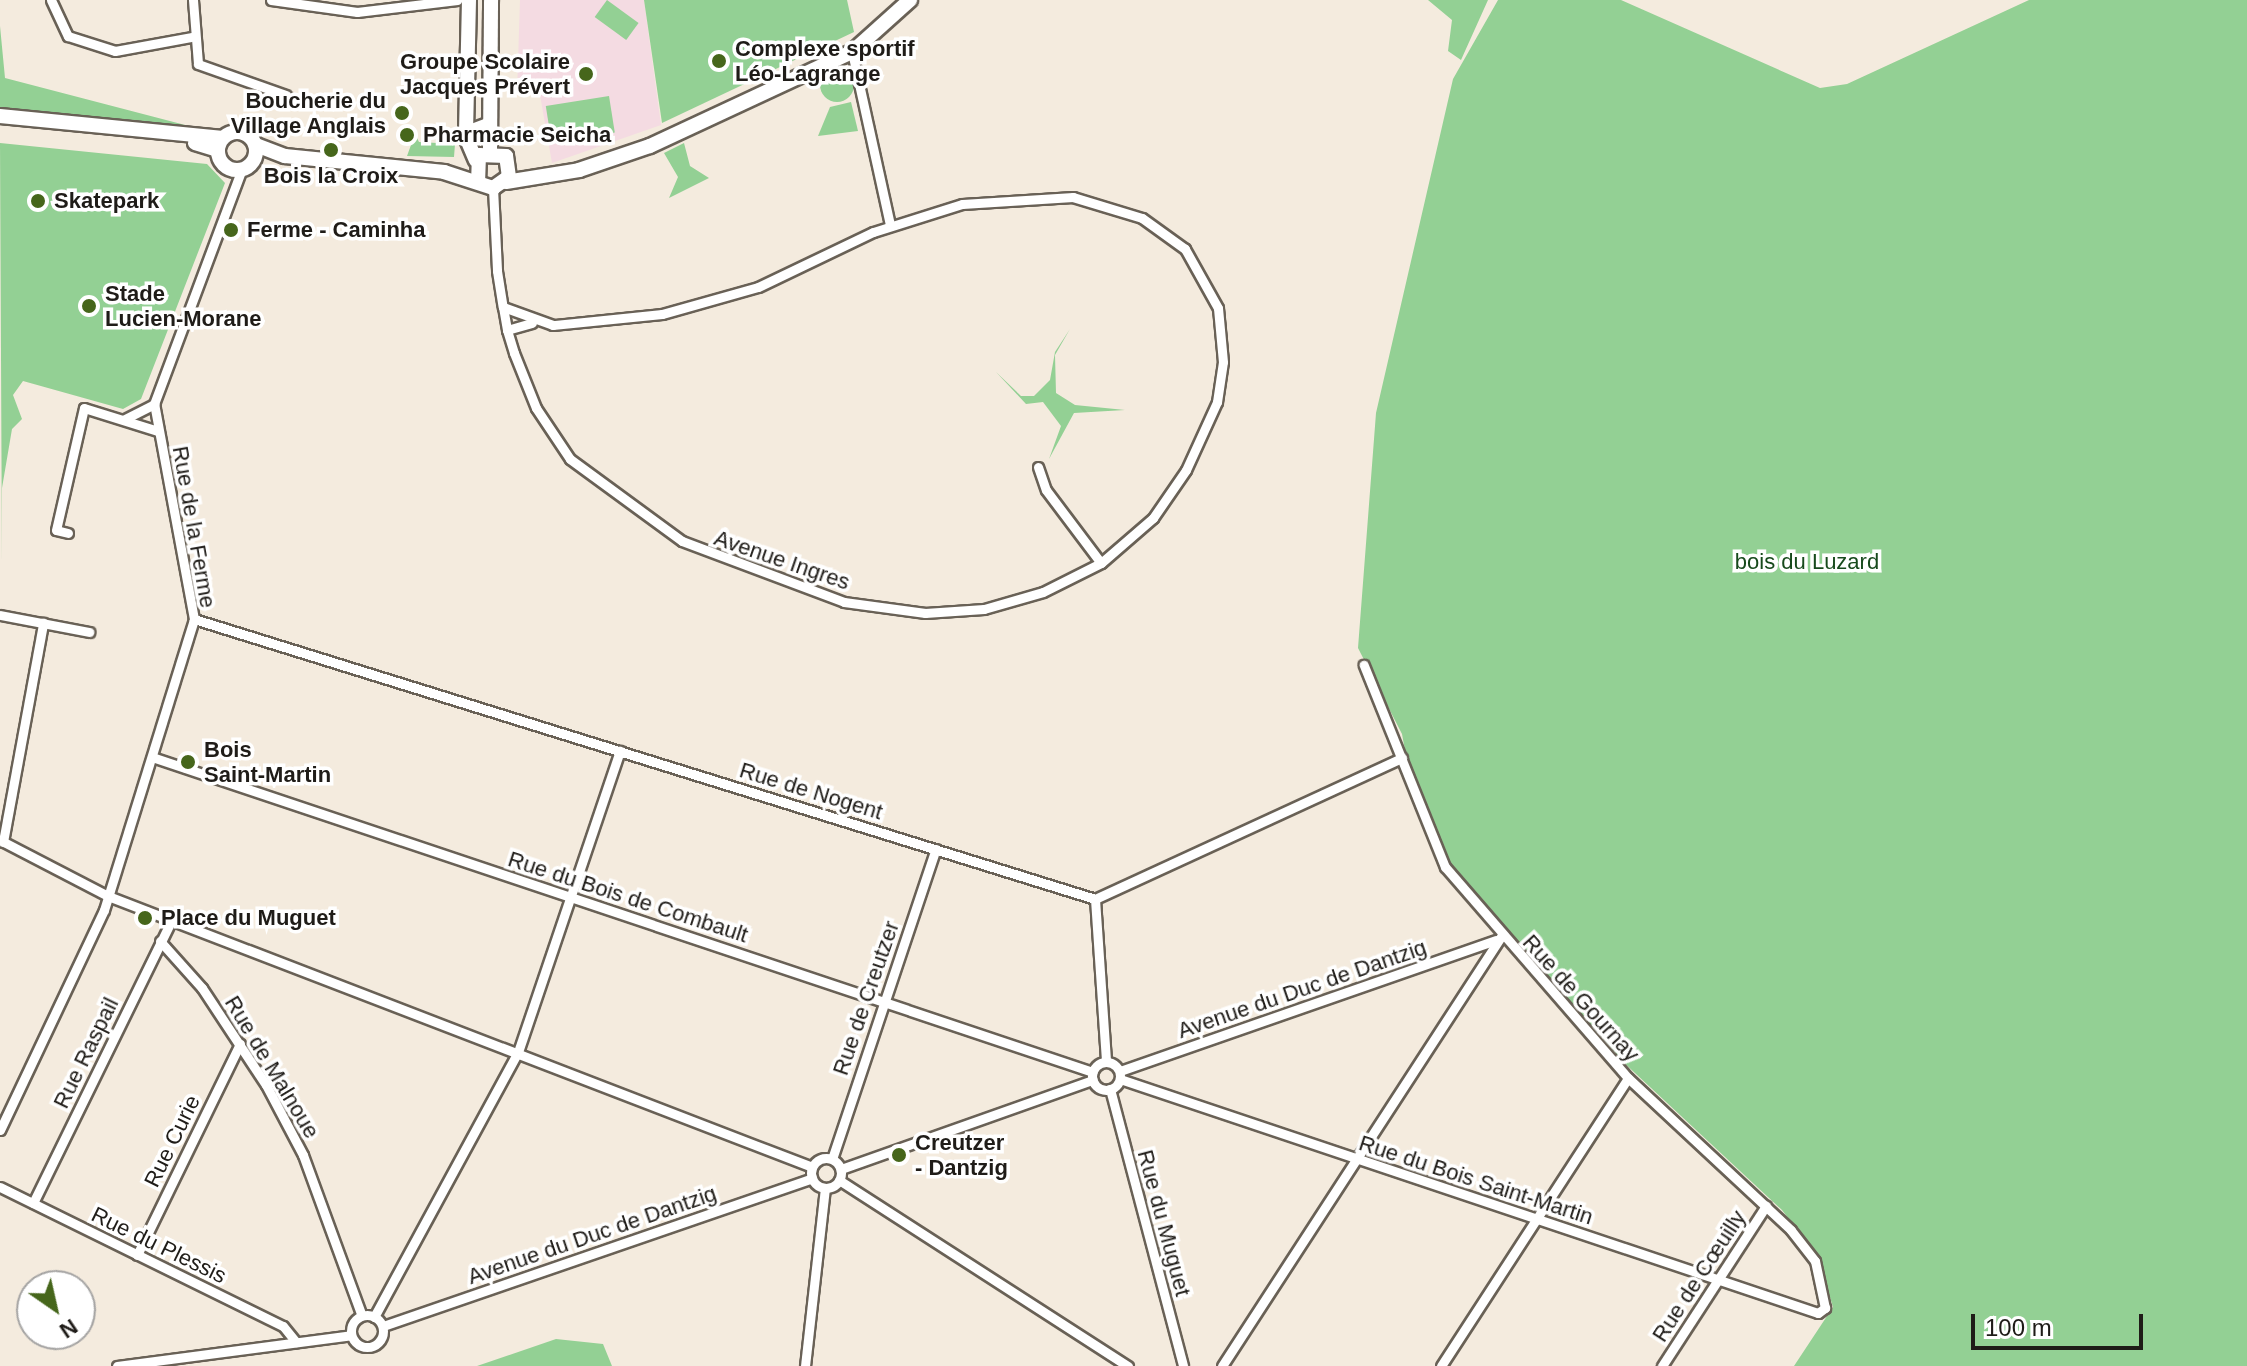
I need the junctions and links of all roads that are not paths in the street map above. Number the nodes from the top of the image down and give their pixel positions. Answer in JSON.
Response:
{"nodes":[{"id":1,"x":51,"y":0,"type":"edge"},
{"id":2,"x":193,"y":0,"type":"edge"},
{"id":3,"x":271,"y":0,"type":"edge"},
{"id":4,"x":457,"y":0,"type":"edge"},
{"id":5,"x":469,"y":0,"type":"edge"},
{"id":6,"x":491,"y":0,"type":"edge"},
{"id":7,"x":910,"y":0,"type":"edge"},
{"id":8,"x":191,"y":37,"type":"junction"},
{"id":9,"x":852,"y":52,"type":"junction"},
{"id":10,"x":468,"y":70,"type":"junction"},
{"id":11,"x":489,"y":71,"type":"junction"},
{"id":12,"x":286,"y":95,"type":"dead end"},
{"id":13,"x":0,"y":116,"type":"edge"},
{"id":14,"x":487,"y":122,"type":"junction"},
{"id":15,"x":0,"y":124,"type":"edge"},
{"id":16,"x":466,"y":130,"type":"junction"},
{"id":17,"x":220,"y":144,"type":"junction"},
{"id":18,"x":256,"y":145,"type":"junction"},
{"id":19,"x":490,"y":150,"type":"junction"},
{"id":20,"x":285,"y":156,"type":"junction"},
{"id":21,"x":247,"y":166,"type":"junction"},
{"id":22,"x":511,"y":166,"type":"junction"},
{"id":23,"x":476,"y":170,"type":"junction"},
{"id":24,"x":529,"y":179,"type":"junction"},
{"id":25,"x":499,"y":185,"type":"junction"},
{"id":26,"x":890,"y":225,"type":"junction"},
{"id":27,"x":503,"y":307,"type":"junction"},
{"id":28,"x":532,"y":323,"type":"junction"},
{"id":29,"x":507,"y":330,"type":"junction"},
{"id":30,"x":154,"y":404,"type":"junction"},
{"id":31,"x":122,"y":419,"type":"junction"},
{"id":32,"x":158,"y":431,"type":"junction"},
{"id":33,"x":1038,"y":467,"type":"dead end"},
{"id":34,"x":68,"y":533,"type":"dead end"},
{"id":35,"x":1101,"y":563,"type":"junction"},
{"id":36,"x":0,"y":615,"type":"edge"},
{"id":37,"x":194,"y":619,"type":"junction"},
{"id":38,"x":43,"y":623,"type":"junction"},
{"id":39,"x":89,"y":632,"type":"dead end"},
{"id":40,"x":1364,"y":665,"type":"dead end"},
{"id":41,"x":620,"y":751,"type":"junction"},
{"id":42,"x":152,"y":757,"type":"junction"},
{"id":43,"x":1402,"y":758,"type":"junction"},
{"id":44,"x":2,"y":841,"type":"edge"},
{"id":45,"x":936,"y":849,"type":"junction"},
{"id":46,"x":108,"y":896,"type":"junction"},
{"id":47,"x":573,"y":897,"type":"junction"},
{"id":48,"x":1095,"y":899,"type":"junction"},
{"id":49,"x":172,"y":919,"type":"junction"},
{"id":50,"x":1499,"y":938,"type":"junction"},
{"id":51,"x":160,"y":941,"type":"junction"},
{"id":52,"x":883,"y":1000,"type":"junction"},
{"id":53,"x":240,"y":1044,"type":"junction"},
{"id":54,"x":518,"y":1052,"type":"junction"},
{"id":55,"x":1106,"y":1062,"type":"junction"},
{"id":56,"x":1120,"y":1075,"type":"junction"},
{"id":57,"x":1093,"y":1076,"type":"junction"},
{"id":58,"x":1628,"y":1078,"type":"junction"},
{"id":59,"x":1110,"y":1089,"type":"junction"},
{"id":60,"x":0,"y":1130,"type":"edge"},
{"id":61,"x":832,"y":1159,"type":"junction"},
{"id":62,"x":1355,"y":1159,"type":"junction"},
{"id":63,"x":841,"y":1169,"type":"junction"},
{"id":64,"x":812,"y":1173,"type":"junction"},
{"id":65,"x":839,"y":1180,"type":"junction"},
{"id":66,"x":0,"y":1187,"type":"edge"},
{"id":67,"x":825,"y":1188,"type":"junction"},
{"id":68,"x":33,"y":1203,"type":"junction"},
{"id":69,"x":1766,"y":1206,"type":"junction"},
{"id":70,"x":1536,"y":1219,"type":"junction"},
{"id":71,"x":137,"y":1255,"type":"junction"},
{"id":72,"x":1717,"y":1279,"type":"junction"},
{"id":73,"x":1821,"y":1313,"type":"joint"},
{"id":74,"x":362,"y":1316,"type":"junction"},
{"id":75,"x":374,"y":1317,"type":"junction"},
{"id":76,"x":383,"y":1326,"type":"junction"},
{"id":77,"x":351,"y":1335,"type":"junction"},
{"id":78,"x":296,"y":1342,"type":"junction"},
{"id":79,"x":117,"y":1366,"type":"edge"},
{"id":80,"x":805,"y":1366,"type":"edge"},
{"id":81,"x":1128,"y":1366,"type":"edge"},
{"id":82,"x":1183,"y":1366,"type":"edge"},
{"id":83,"x":1222,"y":1366,"type":"edge"},
{"id":84,"x":1441,"y":1366,"type":"edge"},
{"id":85,"x":1662,"y":1366,"type":"edge"}],
"edges":[{"from":1,"to":8,"type":"street"},
{"from":2,"to":8,"type":"street"},
{"from":3,"to":4,"type":"street"},
{"from":5,"to":10,"type":"street"},
{"from":6,"to":11,"type":"street"},
{"from":7,"to":9,"type":"street"},
{"from":8,"to":12,"type":"street"},
{"from":9,"to":24,"type":"street"},
{"from":9,"to":26,"type":"street"},
{"from":10,"to":11,"type":"street"},
{"from":10,"to":16,"type":"street"},
{"from":11,"to":14,"type":"street"},
{"from":13,"to":17,"type":"street"},
{"from":14,"to":16,"type":"street"},
{"from":14,"to":19,"type":"street"},
{"from":15,"to":17,"type":"street"},
{"from":16,"to":23,"type":"street"},
{"from":17,"to":18,"type":"street"},
{"from":17,"to":21,"type":"street"},
{"from":18,"to":20,"type":"street"},
{"from":18,"to":21,"type":"street"},
{"from":19,"to":22,"type":"street"},
{"from":19,"to":23,"type":"street"},
{"from":20,"to":21,"type":"street"},
{"from":20,"to":23,"type":"street"},
{"from":21,"to":30,"type":"street","name":"Rue de la Ferme"},
{"from":22,"to":24,"type":"street"},
{"from":22,"to":25,"type":"street"},
{"from":23,"to":25,"type":"street"},
{"from":24,"to":25,"type":"street"},
{"from":25,"to":27,"type":"street","name":"Avenue Ingres"},
{"from":26,"to":28,"type":"street","name":"Avenue Ingres"},
{"from":26,"to":35,"type":"street","name":"Avenue Ingres"},
{"from":27,"to":28,"type":"street","name":"Avenue Ingres"},
{"from":27,"to":29,"type":"street","name":"Avenue Ingres"},
{"from":28,"to":29,"type":"street","name":"Avenue Ingres"},
{"from":29,"to":35,"type":"street","name":"Avenue Ingres"},
{"from":30,"to":31,"type":"street"},
{"from":30,"to":32,"type":"street","name":"Rue de la Ferme"},
{"from":31,"to":32,"type":"street"},
{"from":31,"to":34,"type":"street"},
{"from":32,"to":37,"type":"street","name":"Rue de la Ferme"},
{"from":33,"to":35,"type":"street"},
{"from":36,"to":38,"type":"street"},
{"from":37,"to":41,"type":"street","name":"Rue de Nogent"},
{"from":37,"to":42,"type":"street","name":"Rue de la Ferme"},
{"from":38,"to":39,"type":"street"},
{"from":38,"to":44,"type":"street"},
{"from":40,"to":43,"type":"street","name":"Rue de Gournay"},
{"from":41,"to":45,"type":"street","name":"Rue de Nogent"},
{"from":41,"to":47,"type":"street"},
{"from":42,"to":46,"type":"street","name":"Rue de la Ferme"},
{"from":42,"to":47,"type":"street","name":"Rue du Bois de Combault"},
{"from":43,"to":48,"type":"street"},
{"from":43,"to":50,"type":"street","name":"Rue de Gournay"},
{"from":44,"to":46,"type":"street"},
{"from":45,"to":48,"type":"street","name":"Rue de Nogent"},
{"from":45,"to":52,"type":"street","name":"Rue de Creutzer"},
{"from":46,"to":49,"type":"street"},
{"from":46,"to":60,"type":"street","name":"Rue de la Ferme"},
{"from":47,"to":52,"type":"street","name":"Rue du Bois de Combault"},
{"from":47,"to":54,"type":"street"},
{"from":48,"to":55,"type":"street"},
{"from":49,"to":51,"type":"street","name":"Rue Raspail"},
{"from":49,"to":54,"type":"street"},
{"from":50,"to":56,"type":"street","name":"Avenue du Duc de Dantzig"},
{"from":50,"to":58,"type":"street","name":"Rue de Gournay"},
{"from":50,"to":62,"type":"street"},
{"from":51,"to":53,"type":"street","name":"Rue de Malnoue"},
{"from":51,"to":68,"type":"street","name":"Rue Raspail"},
{"from":52,"to":57,"type":"street","name":"Rue du Bois de Combault"},
{"from":52,"to":61,"type":"street","name":"Rue de Creutzer"},
{"from":53,"to":71,"type":"street","name":"Rue Curie"},
{"from":53,"to":74,"type":"street","name":"Rue de Malnoue"},
{"from":54,"to":64,"type":"street"},
{"from":54,"to":75,"type":"street"},
{"from":55,"to":56,"type":"street","name":"Rue du Bois Saint-Martin"},
{"from":55,"to":57,"type":"street"},
{"from":56,"to":59,"type":"street"},
{"from":56,"to":62,"type":"street","name":"Rue du Bois Saint-Martin"},
{"from":57,"to":59,"type":"street","name":"Rue du Bois de Combault"},
{"from":57,"to":63,"type":"street"},
{"from":58,"to":69,"type":"street","name":"Rue de Gournay"},
{"from":58,"to":70,"type":"street"},
{"from":59,"to":82,"type":"street","name":"Rue du Muguet"},
{"from":61,"to":63,"type":"street"},
{"from":61,"to":64,"type":"street","name":"Avenue du Duc de Dantzig"},
{"from":62,"to":70,"type":"street","name":"Rue du Bois Saint-Martin"},
{"from":62,"to":83,"type":"street"},
{"from":63,"to":65,"type":"street"},
{"from":64,"to":67,"type":"street"},
{"from":64,"to":76,"type":"street","name":"Avenue du Duc de Dantzig"},
{"from":65,"to":67,"type":"street"},
{"from":65,"to":81,"type":"street"},
{"from":66,"to":68,"type":"street","name":"Rue du Plessis"},
{"from":67,"to":80,"type":"street"},
{"from":68,"to":71,"type":"street","name":"Rue du Plessis"},
{"from":69,"to":72,"type":"street","name":"Rue de Cœuilly"},
{"from":69,"to":73,"type":"street","name":"Rue de Gournay"},
{"from":70,"to":72,"type":"street","name":"Rue du Bois Saint-Martin"},
{"from":70,"to":84,"type":"street"},
{"from":71,"to":78,"type":"street","name":"Rue du Plessis"},
{"from":72,"to":73,"type":"street","name":"Rue du Bois Saint-Martin"},
{"from":72,"to":85,"type":"street","name":"Rue de Cœuilly"},
{"from":74,"to":75,"type":"street"},
{"from":74,"to":77,"type":"street"},
{"from":75,"to":76,"type":"street"},
{"from":76,"to":77,"type":"street","name":"Avenue du Duc de Dantzig"},
{"from":77,"to":78,"type":"street"},
{"from":78,"to":79,"type":"street"}]}
